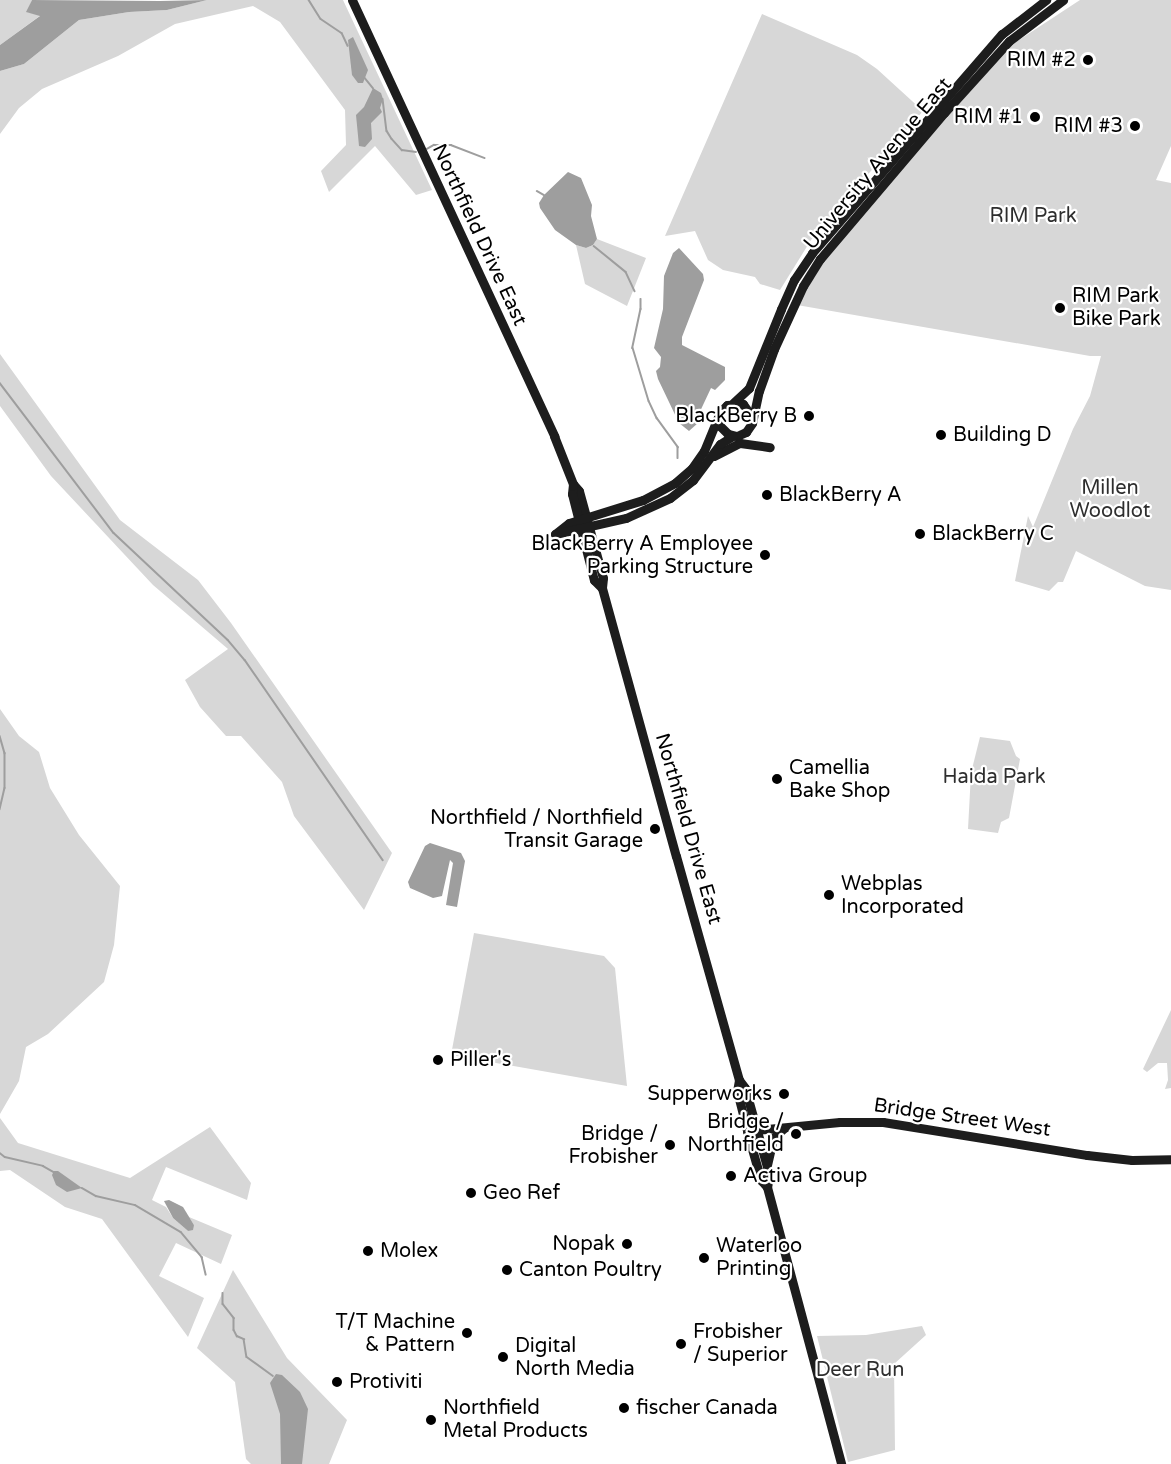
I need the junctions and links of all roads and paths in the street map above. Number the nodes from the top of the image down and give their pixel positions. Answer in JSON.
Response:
{"nodes":[{"id":1,"x":351,"y":0,"type":"edge"},
{"id":2,"x":1046,"y":0,"type":"edge"},
{"id":3,"x":1063,"y":0,"type":"edge"},
{"id":4,"x":733,"y":403,"type":"junction"},
{"id":5,"x":719,"y":416,"type":"junction"},
{"id":6,"x":752,"y":417,"type":"junction"},
{"id":7,"x":733,"y":435,"type":"junction"},
{"id":8,"x":771,"y":447,"type":"dead end"},
{"id":9,"x":707,"y":461,"type":"junction"},
{"id":10,"x":584,"y":523,"type":"junction"},
{"id":11,"x":784,"y":1128,"type":"junction"},
{"id":12,"x":752,"y":1130,"type":"junction"},
{"id":13,"x":1171,"y":1159,"type":"edge"},
{"id":14,"x":767,"y":1167,"type":"junction"},
{"id":15,"x":767,"y":1187,"type":"junction"},
{"id":16,"x":841,"y":1464,"type":"edge"}],
"edges":[{"from":1,"to":10,"type":"main road","name":"Northfield Drive East"},
{"from":2,"to":4,"type":"main road","name":"University Avenue East"},
{"from":3,"to":6,"type":"main road","name":"University Avenue East"},
{"from":4,"to":5,"type":"main road"},
{"from":4,"to":6,"type":"main road"},
{"from":5,"to":7,"type":"main road"},
{"from":5,"to":10,"type":"main road"},
{"from":6,"to":7,"type":"main road"},
{"from":7,"to":9,"type":"main road"},
{"from":8,"to":9,"type":"main road"},
{"from":9,"to":10,"type":"main road"},
{"from":10,"to":12,"type":"main road","name":"Northfield Drive East"},
{"from":11,"to":12,"type":"main road","name":"Bridge Street West"},
{"from":11,"to":13,"type":"main road","name":"Bridge Street West"},
{"from":11,"to":14,"type":"main road"},
{"from":12,"to":14,"type":"main road","name":"Northfield Drive East"},
{"from":12,"to":15,"type":"main road","name":"Northfield Drive East"},
{"from":14,"to":15,"type":"main road","name":"Northfield Drive East"},
{"from":15,"to":16,"type":"main road","name":"Northfield Drive East"}]}
